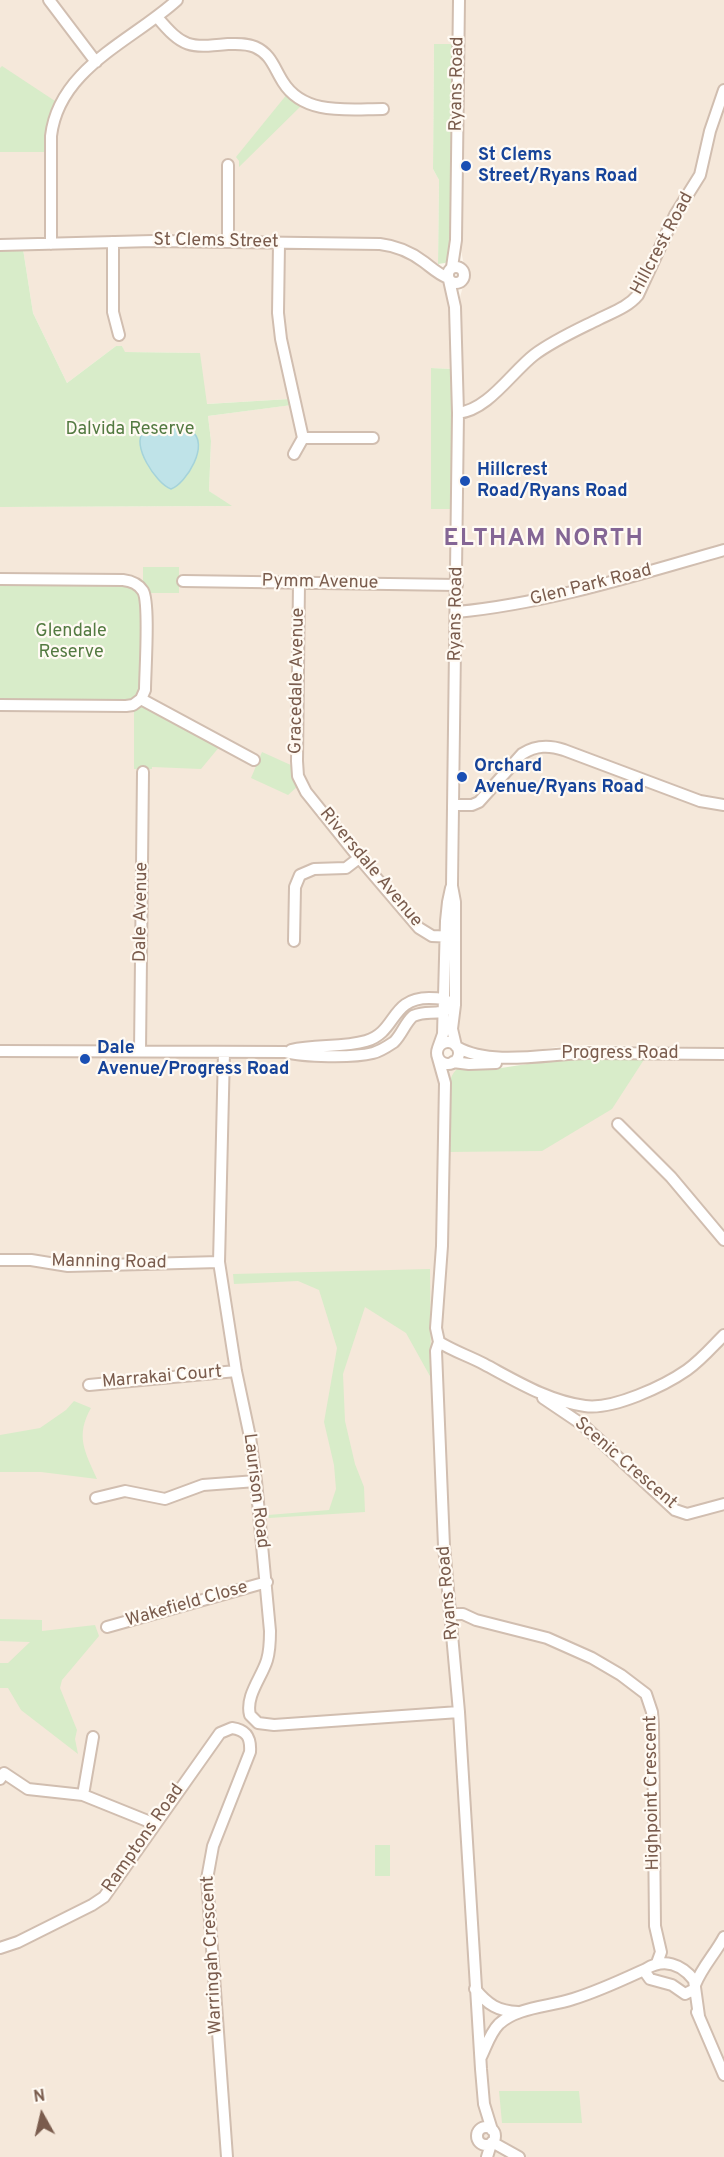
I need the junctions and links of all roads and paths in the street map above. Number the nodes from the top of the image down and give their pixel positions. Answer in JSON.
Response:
{"nodes":[{"id":1,"x":49,"y":0,"type":"edge"},
{"id":2,"x":177,"y":0,"type":"edge"},
{"id":3,"x":459,"y":0,"type":"edge"},
{"id":4,"x":157,"y":17,"type":"junction"},
{"id":5,"x":96,"y":62,"type":"junction"},
{"id":6,"x":724,"y":90,"type":"edge"},
{"id":7,"x":383,"y":109,"type":"dead end"},
{"id":8,"x":228,"y":165,"type":"dead end"},
{"id":9,"x":456,"y":240,"type":"junction"},
{"id":10,"x":112,"y":242,"type":"junction"},
{"id":11,"x":228,"y":242,"type":"junction"},
{"id":12,"x":51,"y":244,"type":"junction"},
{"id":13,"x":279,"y":244,"type":"junction"},
{"id":14,"x":0,"y":245,"type":"edge"},
{"id":15,"x":450,"y":274,"type":"junction"},
{"id":16,"x":463,"y":275,"type":"junction"},
{"id":17,"x":455,"y":307,"type":"junction"},
{"id":18,"x":119,"y":336,"type":"dead end"},
{"id":19,"x":459,"y":413,"type":"junction"},
{"id":20,"x":303,"y":438,"type":"junction"},
{"id":21,"x":373,"y":438,"type":"dead end"},
{"id":22,"x":294,"y":454,"type":"dead end"},
{"id":23,"x":724,"y":550,"type":"edge"},
{"id":24,"x":0,"y":579,"type":"edge"},
{"id":25,"x":183,"y":582,"type":"dead end"},
{"id":26,"x":298,"y":583,"type":"junction"},
{"id":27,"x":457,"y":585,"type":"junction"},
{"id":28,"x":457,"y":612,"type":"junction"},
{"id":29,"x":141,"y":699,"type":"junction"},
{"id":30,"x":0,"y":705,"type":"edge"},
{"id":31,"x":254,"y":761,"type":"dead end"},
{"id":32,"x":143,"y":772,"type":"dead end"},
{"id":33,"x":298,"y":778,"type":"joint"},
{"id":34,"x":455,"y":805,"type":"junction"},
{"id":35,"x":724,"y":805,"type":"edge"},
{"id":36,"x":358,"y":858,"type":"junction"},
{"id":37,"x":450,"y":937,"type":"junction"},
{"id":38,"x":294,"y":940,"type":"dead end"},
{"id":39,"x":444,"y":998,"type":"junction"},
{"id":40,"x":455,"y":1005,"type":"junction"},
{"id":41,"x":443,"y":1013,"type":"junction"},
{"id":42,"x":457,"y":1047,"type":"junction"},
{"id":43,"x":0,"y":1051,"type":"edge"},
{"id":44,"x":140,"y":1051,"type":"junction"},
{"id":45,"x":224,"y":1052,"type":"junction"},
{"id":46,"x":285,"y":1052,"type":"junction"},
{"id":47,"x":438,"y":1053,"type":"junction"},
{"id":48,"x":724,"y":1054,"type":"edge"},
{"id":49,"x":517,"y":1058,"type":"junction"},
{"id":50,"x":453,"y":1062,"type":"junction"},
{"id":51,"x":445,"y":1083,"type":"junction"},
{"id":52,"x":618,"y":1124,"type":"dead end"},
{"id":53,"x":724,"y":1240,"type":"edge"},
{"id":54,"x":0,"y":1260,"type":"edge"},
{"id":55,"x":219,"y":1262,"type":"junction"},
{"id":56,"x":724,"y":1335,"type":"edge"},
{"id":57,"x":439,"y":1342,"type":"junction"},
{"id":58,"x":236,"y":1371,"type":"junction"},
{"id":59,"x":89,"y":1384,"type":"dead end"},
{"id":60,"x":533,"y":1391,"type":"junction"},
{"id":61,"x":256,"y":1481,"type":"junction"},
{"id":62,"x":96,"y":1498,"type":"dead end"},
{"id":63,"x":724,"y":1504,"type":"edge"},
{"id":64,"x":267,"y":1582,"type":"junction"},
{"id":65,"x":452,"y":1614,"type":"junction"},
{"id":66,"x":476,"y":1620,"type":"junction"},
{"id":67,"x":107,"y":1627,"type":"dead end"},
{"id":68,"x":453,"y":1629,"type":"junction"},
{"id":69,"x":459,"y":1712,"type":"junction"},
{"id":70,"x":239,"y":1729,"type":"joint"},
{"id":71,"x":93,"y":1737,"type":"dead end"},
{"id":72,"x":2,"y":1774,"type":"edge"},
{"id":73,"x":83,"y":1795,"type":"junction"},
{"id":74,"x":155,"y":1824,"type":"junction"},
{"id":75,"x":657,"y":1936,"type":"junction"},
{"id":76,"x":724,"y":1937,"type":"edge"},
{"id":77,"x":0,"y":1948,"type":"edge"},
{"id":78,"x":712,"y":1957,"type":"junction"},
{"id":79,"x":675,"y":1966,"type":"junction"},
{"id":80,"x":651,"y":1970,"type":"junction"},
{"id":81,"x":475,"y":1989,"type":"junction"},
{"id":82,"x":692,"y":1989,"type":"junction"},
{"id":83,"x":519,"y":2012,"type":"junction"},
{"id":84,"x":480,"y":2060,"type":"junction"},
{"id":85,"x":724,"y":2074,"type":"edge"},
{"id":86,"x":484,"y":2104,"type":"junction"},
{"id":87,"x":492,"y":2130,"type":"junction"},
{"id":88,"x":479,"y":2136,"type":"junction"},
{"id":89,"x":492,"y":2143,"type":"junction"},
{"id":90,"x":227,"y":2157,"type":"edge"},
{"id":91,"x":485,"y":2157,"type":"edge"},
{"id":92,"x":519,"y":2157,"type":"edge"}],
"edges":[{"from":1,"to":5,"type":"street"},
{"from":2,"to":4,"type":"street"},
{"from":3,"to":9,"type":"street","name":"Ryans Road"},
{"from":4,"to":5,"type":"street"},
{"from":4,"to":7,"type":"street"},
{"from":5,"to":12,"type":"street"},
{"from":6,"to":19,"type":"street","name":"Hillcrest Road"},
{"from":8,"to":11,"type":"street"},
{"from":9,"to":15,"type":"street","name":"Ryans Road"},
{"from":9,"to":16,"type":"street","name":"Ryans Road"},
{"from":10,"to":11,"type":"street","name":"St Clems Street"},
{"from":10,"to":12,"type":"street","name":"St Clems Street"},
{"from":10,"to":18,"type":"street"},
{"from":11,"to":13,"type":"street","name":"St Clems Street"},
{"from":12,"to":14,"type":"street","name":"St Clems Street"},
{"from":13,"to":15,"type":"street","name":"St Clems Street"},
{"from":13,"to":20,"type":"street"},
{"from":15,"to":16,"type":"street","name":"St Clems Street"},
{"from":15,"to":17,"type":"street","name":"Ryans Road"},
{"from":16,"to":17,"type":"street","name":"Ryans Road"},
{"from":17,"to":19,"type":"street","name":"Ryans Road"},
{"from":19,"to":27,"type":"street","name":"Ryans Road"},
{"from":20,"to":21,"type":"street"},
{"from":20,"to":22,"type":"street"},
{"from":23,"to":28,"type":"street","name":"Glen Park Road"},
{"from":24,"to":29,"type":"street"},
{"from":25,"to":26,"type":"street","name":"Pymm Avenue"},
{"from":26,"to":27,"type":"street","name":"Pymm Avenue"},
{"from":26,"to":33,"type":"street","name":"Gracedale Avenue"},
{"from":27,"to":28,"type":"street","name":"Ryans Road"},
{"from":28,"to":34,"type":"street","name":"Ryans Road"},
{"from":29,"to":30,"type":"street"},
{"from":29,"to":31,"type":"street"},
{"from":32,"to":44,"type":"street","name":"Dale Avenue"},
{"from":33,"to":36,"type":"street","name":"Riversdale Avenue"},
{"from":34,"to":35,"type":"street"},
{"from":34,"to":37,"type":"street","name":"Ryans Road"},
{"from":36,"to":37,"type":"street","name":"Riversdale Avenue"},
{"from":36,"to":38,"type":"street"},
{"from":37,"to":39,"type":"street","name":"Ryans Road"},
{"from":37,"to":40,"type":"street","name":"Ryans Road"},
{"from":39,"to":40,"type":"street"},
{"from":39,"to":41,"type":"street","name":"Ryans Road"},
{"from":39,"to":46,"type":"street"},
{"from":40,"to":41,"type":"street"},
{"from":40,"to":42,"type":"street","name":"Ryans Road"},
{"from":41,"to":46,"type":"street"},
{"from":41,"to":47,"type":"street","name":"Ryans Road"},
{"from":42,"to":47,"type":"street"},
{"from":42,"to":49,"type":"street","name":"Progress Road"},
{"from":42,"to":50,"type":"street"},
{"from":43,"to":44,"type":"street"},
{"from":44,"to":45,"type":"street"},
{"from":45,"to":46,"type":"street"},
{"from":45,"to":55,"type":"street","name":"Laurison Road"},
{"from":47,"to":50,"type":"street"},
{"from":47,"to":51,"type":"street","name":"Ryans Road"},
{"from":48,"to":49,"type":"street","name":"Progress Road"},
{"from":49,"to":50,"type":"street","name":"Progress Road"},
{"from":50,"to":51,"type":"street","name":"Ryans Road"},
{"from":51,"to":57,"type":"street","name":"Ryans Road"},
{"from":52,"to":53,"type":"street"},
{"from":54,"to":55,"type":"street","name":"Manning Road"},
{"from":55,"to":58,"type":"street","name":"Laurison Road"},
{"from":56,"to":60,"type":"street"},
{"from":57,"to":60,"type":"street"},
{"from":57,"to":65,"type":"street","name":"Ryans Road"},
{"from":58,"to":59,"type":"street","name":"Marrakai Court"},
{"from":58,"to":61,"type":"street","name":"Laurison Road"},
{"from":60,"to":63,"type":"street","name":"Scenic Crescent"},
{"from":61,"to":62,"type":"street"},
{"from":61,"to":64,"type":"street","name":"Laurison Road"},
{"from":64,"to":67,"type":"street","name":"Wakefield Close"},
{"from":64,"to":69,"type":"street","name":"Laurison Road"},
{"from":65,"to":66,"type":"street","name":"Highpoint Crescent"},
{"from":65,"to":68,"type":"street","name":"Ryans Road"},
{"from":66,"to":68,"type":"street"},
{"from":66,"to":75,"type":"street","name":"Highpoint Crescent"},
{"from":68,"to":69,"type":"street","name":"Ryans Road"},
{"from":69,"to":81,"type":"street","name":"Ryans Road"},
{"from":70,"to":74,"type":"street","name":"Ramptons Road"},
{"from":70,"to":90,"type":"street","name":"Warringah Crescent"},
{"from":71,"to":73,"type":"street"},
{"from":72,"to":73,"type":"street"},
{"from":73,"to":74,"type":"street"},
{"from":74,"to":77,"type":"street","name":"Ramptons Road"},
{"from":75,"to":79,"type":"street","name":"Highpoint Crescent"},
{"from":75,"to":80,"type":"street","name":"Highpoint Crescent"},
{"from":76,"to":78,"type":"street"},
{"from":78,"to":79,"type":"street"},
{"from":78,"to":82,"type":"street"},
{"from":79,"to":80,"type":"street"},
{"from":79,"to":82,"type":"street","name":"Highpoint Crescent"},
{"from":80,"to":82,"type":"street"},
{"from":80,"to":83,"type":"street"},
{"from":81,"to":83,"type":"street"},
{"from":81,"to":84,"type":"street","name":"Ryans Road"},
{"from":82,"to":85,"type":"street","name":"Highpoint Crescent"},
{"from":83,"to":84,"type":"street"},
{"from":84,"to":86,"type":"street","name":"Ryans Road"},
{"from":86,"to":87,"type":"street","name":"Ryans Road"},
{"from":86,"to":88,"type":"street","name":"Ryans Road"},
{"from":87,"to":88,"type":"street"},
{"from":87,"to":89,"type":"street"},
{"from":88,"to":89,"type":"street"},
{"from":88,"to":91,"type":"street","name":"Ryans Road"},
{"from":89,"to":91,"type":"street","name":"Ryans Road"},
{"from":89,"to":92,"type":"street"}]}
